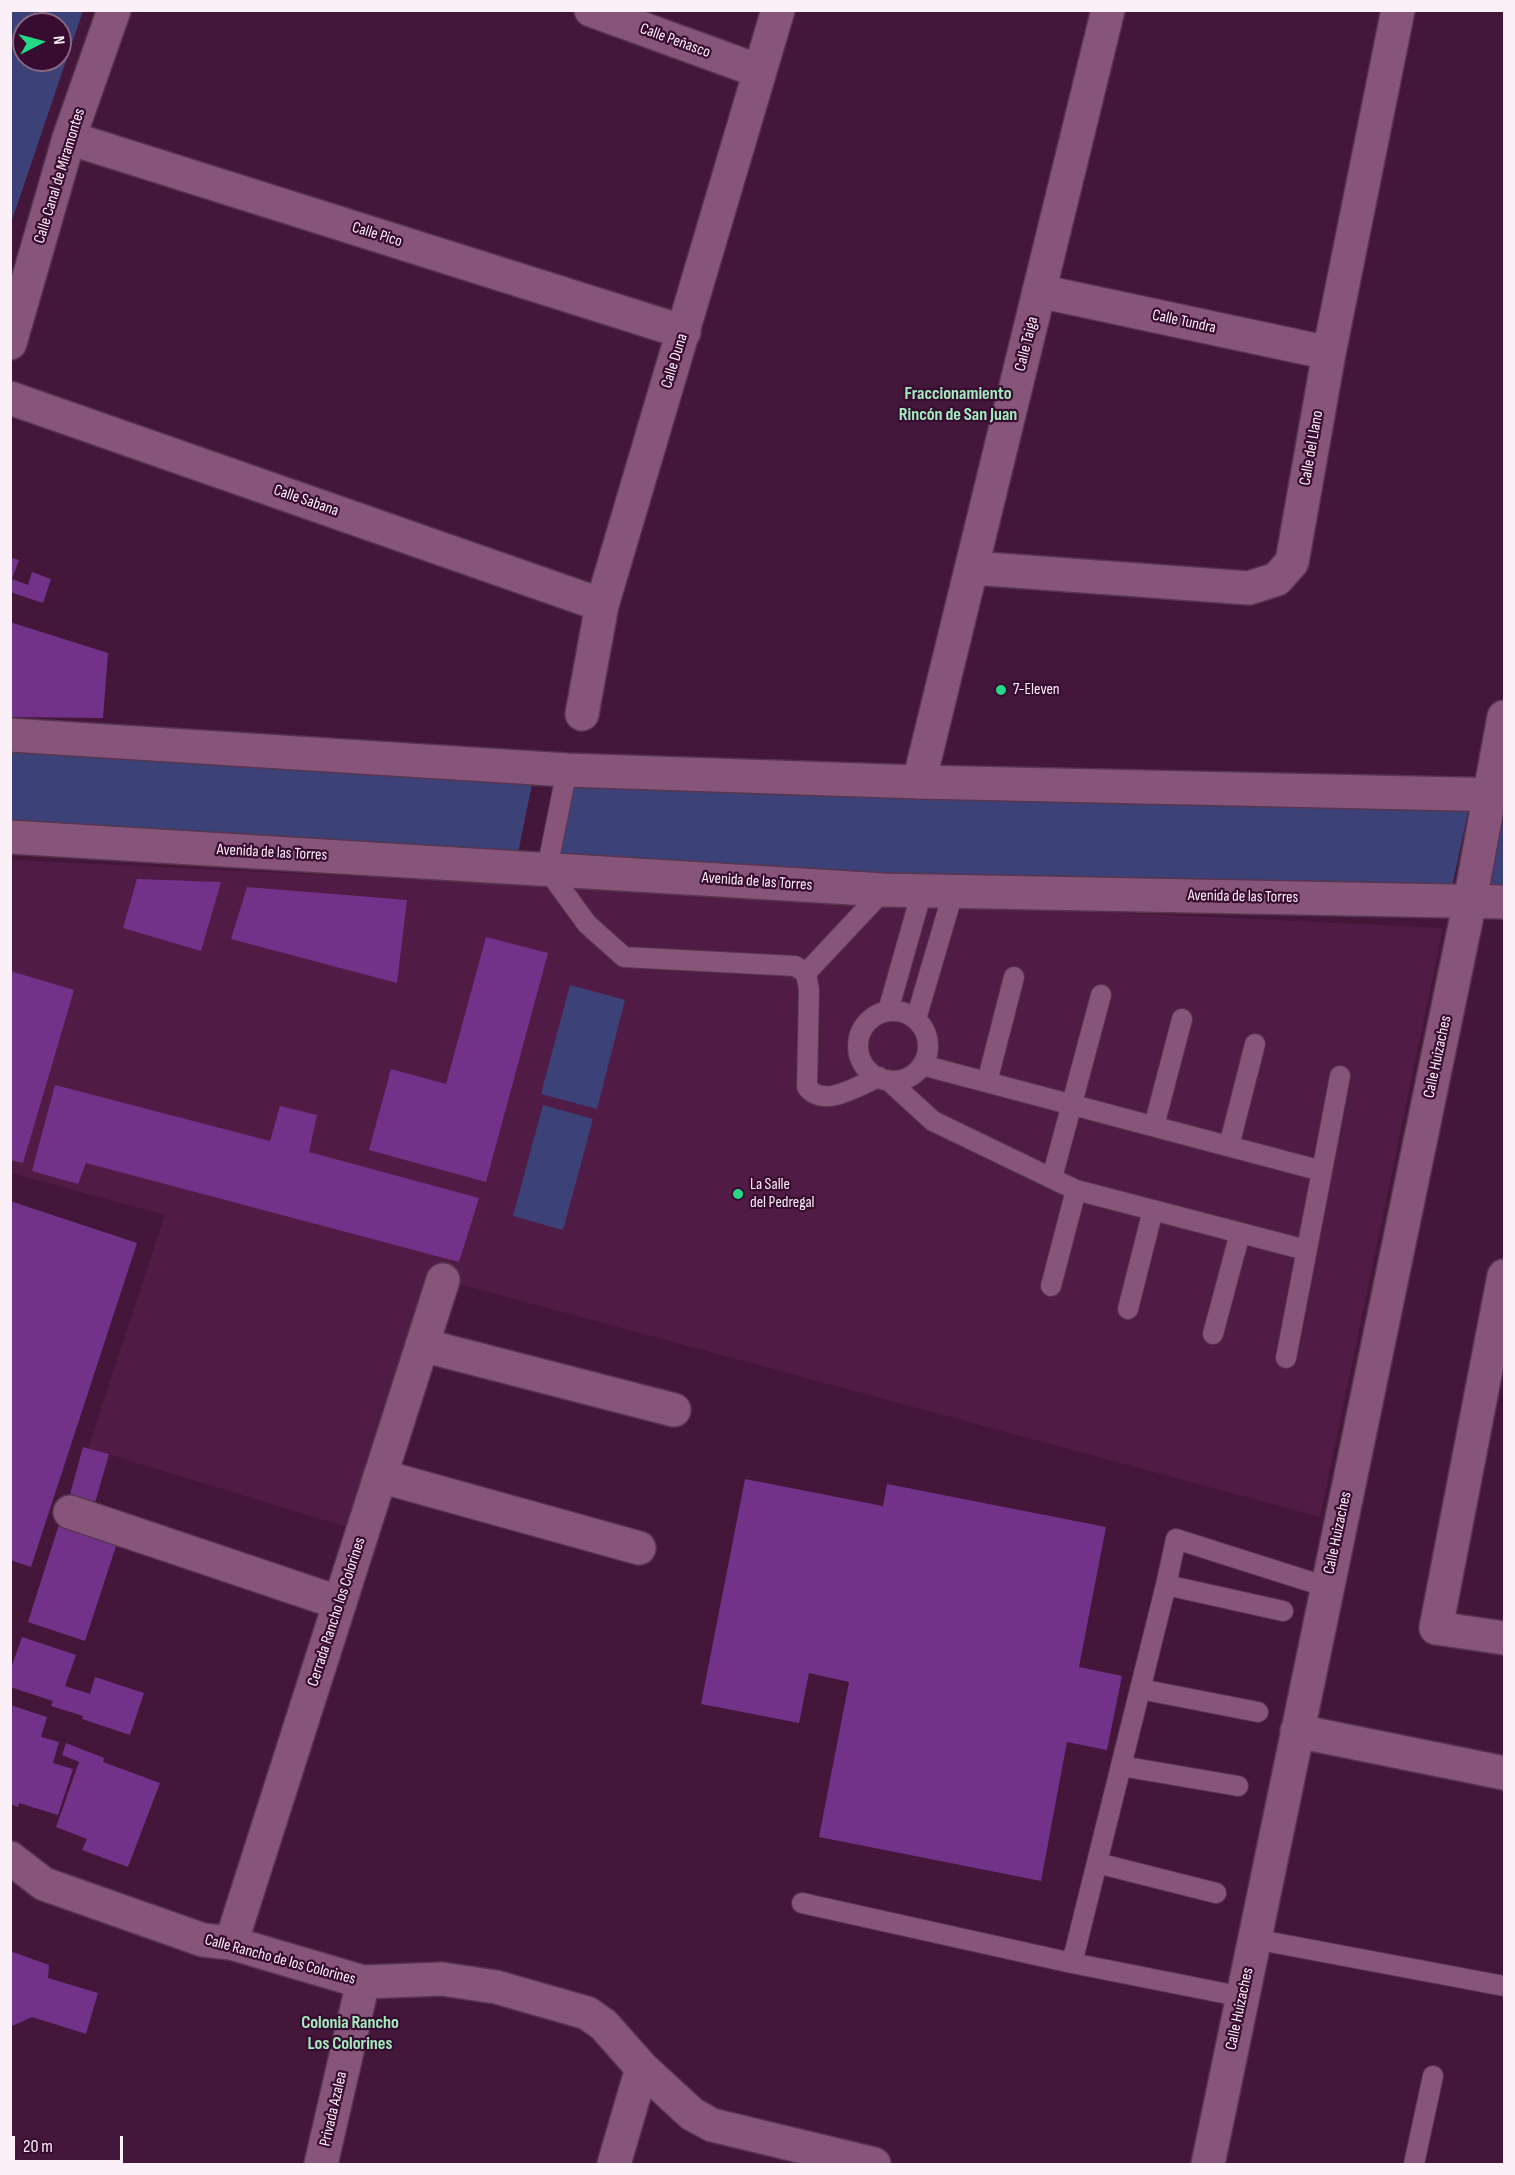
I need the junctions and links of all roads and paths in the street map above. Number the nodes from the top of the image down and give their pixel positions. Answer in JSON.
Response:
{"nodes":[{"id":1,"x":114,"y":10,"type":"edge"},
{"id":2,"x":591,"y":10,"type":"edge"},
{"id":3,"x":778,"y":10,"type":"edge"},
{"id":4,"x":1108,"y":10,"type":"edge"},
{"id":5,"x":1398,"y":10,"type":"edge"},
{"id":6,"x":759,"y":71,"type":"junction"},
{"id":7,"x":69,"y":138,"type":"junction"},
{"id":8,"x":1039,"y":291,"type":"junction"},
{"id":9,"x":684,"y":332,"type":"junction"},
{"id":10,"x":10,"y":343,"type":"edge"},
{"id":11,"x":1329,"y":353,"type":"junction"},
{"id":12,"x":10,"y":398,"type":"edge"},
{"id":13,"x":972,"y":568,"type":"junction"},
{"id":14,"x":602,"y":605,"type":"junction"},
{"id":15,"x":582,"y":714,"type":"dead end"},
{"id":16,"x":1504,"y":717,"type":"edge"},
{"id":17,"x":10,"y":735,"type":"edge"},
{"id":18,"x":567,"y":770,"type":"junction"},
{"id":19,"x":919,"y":782,"type":"junction"},
{"id":20,"x":1497,"y":795,"type":"edge"},
{"id":21,"x":10,"y":837,"type":"edge"},
{"id":22,"x":547,"y":869,"type":"junction"},
{"id":23,"x":884,"y":890,"type":"junction"},
{"id":24,"x":938,"y":892,"type":"junction"},
{"id":25,"x":1470,"y":901,"type":"junction"},
{"id":26,"x":1504,"y":902,"type":"edge"},
{"id":27,"x":806,"y":973,"type":"junction"},
{"id":28,"x":1014,"y":977,"type":"dead end"},
{"id":29,"x":1101,"y":995,"type":"dead end"},
{"id":30,"x":888,"y":1011,"type":"junction"},
{"id":31,"x":1182,"y":1018,"type":"dead end"},
{"id":32,"x":916,"y":1019,"type":"junction"},
{"id":33,"x":1255,"y":1044,"type":"dead end"},
{"id":34,"x":922,"y":1065,"type":"junction"},
{"id":35,"x":1340,"y":1077,"type":"dead end"},
{"id":36,"x":883,"y":1079,"type":"junction"},
{"id":37,"x":987,"y":1082,"type":"junction"},
{"id":38,"x":1070,"y":1104,"type":"junction"},
{"id":39,"x":1154,"y":1126,"type":"junction"},
{"id":40,"x":1229,"y":1146,"type":"junction"},
{"id":41,"x":1322,"y":1171,"type":"junction"},
{"id":42,"x":1052,"y":1178,"type":"junction"},
{"id":43,"x":1076,"y":1190,"type":"junction"},
{"id":44,"x":1153,"y":1210,"type":"junction"},
{"id":45,"x":1240,"y":1233,"type":"junction"},
{"id":46,"x":1306,"y":1250,"type":"junction"},
{"id":47,"x":1504,"y":1276,"type":"edge"},
{"id":48,"x":443,"y":1280,"type":"dead end"},
{"id":49,"x":1051,"y":1286,"type":"dead end"},
{"id":50,"x":1128,"y":1309,"type":"dead end"},
{"id":51,"x":1213,"y":1334,"type":"dead end"},
{"id":52,"x":422,"y":1345,"type":"junction"},
{"id":53,"x":1286,"y":1358,"type":"dead end"},
{"id":54,"x":674,"y":1410,"type":"dead end"},
{"id":55,"x":380,"y":1476,"type":"junction"},
{"id":56,"x":70,"y":1512,"type":"dead end"},
{"id":57,"x":639,"y":1548,"type":"dead end"},
{"id":58,"x":1166,"y":1585,"type":"junction"},
{"id":59,"x":1327,"y":1587,"type":"junction"},
{"id":60,"x":340,"y":1604,"type":"junction"},
{"id":61,"x":1282,"y":1611,"type":"dead end"},
{"id":62,"x":1504,"y":1638,"type":"edge"},
{"id":63,"x":1140,"y":1689,"type":"junction"},
{"id":64,"x":1258,"y":1712,"type":"dead end"},
{"id":65,"x":1297,"y":1731,"type":"junction"},
{"id":66,"x":1121,"y":1766,"type":"junction"},
{"id":67,"x":1504,"y":1773,"type":"edge"},
{"id":68,"x":1238,"y":1786,"type":"dead end"},
{"id":69,"x":10,"y":1858,"type":"edge"},
{"id":70,"x":1097,"y":1863,"type":"junction"},
{"id":71,"x":1216,"y":1893,"type":"dead end"},
{"id":72,"x":801,"y":1903,"type":"dead end"},
{"id":73,"x":1254,"y":1939,"type":"junction"},
{"id":74,"x":231,"y":1943,"type":"junction"},
{"id":75,"x":1072,"y":1962,"type":"junction"},
{"id":76,"x":363,"y":1982,"type":"junction"},
{"id":77,"x":1504,"y":1986,"type":"edge"},
{"id":78,"x":1243,"y":1997,"type":"junction"},
{"id":79,"x":642,"y":2068,"type":"junction"},
{"id":80,"x":1433,"y":2076,"type":"dead end"},
{"id":81,"x":321,"y":2164,"type":"edge"},
{"id":82,"x":615,"y":2164,"type":"edge"},
{"id":83,"x":874,"y":2164,"type":"edge"},
{"id":84,"x":1211,"y":2164,"type":"edge"},
{"id":85,"x":1414,"y":2164,"type":"edge"}],
"edges":[{"from":1,"to":7,"type":"street","name":"Calle Canal de Miramontes"},
{"from":2,"to":6,"type":"street","name":"Calle Peñasco"},
{"from":3,"to":6,"type":"street","name":"Calle Duna"},
{"from":4,"to":8,"type":"street","name":"Calle Taiga"},
{"from":5,"to":11,"type":"street","name":"Calle del Llano"},
{"from":6,"to":9,"type":"street","name":"Calle Duna"},
{"from":7,"to":9,"type":"street","name":"Calle Pico"},
{"from":7,"to":10,"type":"street","name":"Calle Canal de Miramontes"},
{"from":8,"to":11,"type":"street","name":"Calle Tundra"},
{"from":8,"to":13,"type":"street","name":"Calle Taiga"},
{"from":9,"to":14,"type":"street","name":"Calle Duna"},
{"from":11,"to":13,"type":"street","name":"Calle del Llano"},
{"from":12,"to":14,"type":"street","name":"Calle Sabana"},
{"from":13,"to":19,"type":"street","name":"Calle Taiga"},
{"from":14,"to":15,"type":"street","name":"Calle Duna"},
{"from":16,"to":20,"type":"street","name":"Calle Huizaches"},
{"from":17,"to":18,"type":"street"},
{"from":18,"to":19,"type":"street"},
{"from":18,"to":22,"type":"lane"},
{"from":19,"to":20,"type":"street"},
{"from":20,"to":25,"type":"street","name":"Calle Huizaches"},
{"from":21,"to":22,"type":"street","name":"Avenida de las Torres"},
{"from":22,"to":23,"type":"street","name":"Avenida de las Torres"},
{"from":22,"to":27,"type":"lane"},
{"from":23,"to":24,"type":"street","name":"Avenida de las Torres"},
{"from":23,"to":27,"type":"lane"},
{"from":24,"to":25,"type":"street","name":"Avenida de las Torres"},
{"from":24,"to":30,"type":"lane"},
{"from":24,"to":32,"type":"lane"},
{"from":25,"to":26,"type":"street","name":"Avenida de las Torres"},
{"from":25,"to":59,"type":"street","name":"Calle Huizaches"},
{"from":27,"to":36,"type":"lane"},
{"from":28,"to":37,"type":"lane"},
{"from":29,"to":38,"type":"lane"},
{"from":30,"to":32,"type":"lane"},
{"from":30,"to":36,"type":"lane"},
{"from":31,"to":39,"type":"lane"},
{"from":32,"to":34,"type":"lane"},
{"from":33,"to":40,"type":"lane"},
{"from":34,"to":36,"type":"lane"},
{"from":34,"to":37,"type":"lane"},
{"from":35,"to":41,"type":"lane"},
{"from":36,"to":42,"type":"lane"},
{"from":37,"to":38,"type":"lane"},
{"from":38,"to":39,"type":"lane"},
{"from":38,"to":42,"type":"lane"},
{"from":39,"to":40,"type":"lane"},
{"from":40,"to":41,"type":"lane"},
{"from":41,"to":46,"type":"lane"},
{"from":42,"to":43,"type":"lane"},
{"from":43,"to":44,"type":"lane"},
{"from":43,"to":49,"type":"lane"},
{"from":44,"to":45,"type":"lane"},
{"from":44,"to":50,"type":"lane"},
{"from":45,"to":46,"type":"lane"},
{"from":45,"to":51,"type":"lane"},
{"from":46,"to":53,"type":"lane"},
{"from":47,"to":62,"type":"street"},
{"from":48,"to":52,"type":"street","name":"Cerrada Rancho los Colorines"},
{"from":52,"to":54,"type":"street"},
{"from":52,"to":55,"type":"street","name":"Cerrada Rancho los Colorines"},
{"from":55,"to":57,"type":"street"},
{"from":55,"to":60,"type":"street","name":"Cerrada Rancho los Colorines"},
{"from":56,"to":60,"type":"street"},
{"from":58,"to":59,"type":"lane"},
{"from":58,"to":61,"type":"lane"},
{"from":58,"to":63,"type":"lane"},
{"from":59,"to":65,"type":"street","name":"Calle Huizaches"},
{"from":60,"to":74,"type":"street","name":"Cerrada Rancho los Colorines"},
{"from":63,"to":64,"type":"lane"},
{"from":63,"to":66,"type":"lane"},
{"from":65,"to":67,"type":"street"},
{"from":65,"to":73,"type":"street","name":"Calle Huizaches"},
{"from":66,"to":68,"type":"lane"},
{"from":66,"to":70,"type":"lane"},
{"from":69,"to":74,"type":"street","name":"Calle Rancho de los Colorines"},
{"from":70,"to":71,"type":"lane"},
{"from":70,"to":75,"type":"lane"},
{"from":72,"to":75,"type":"lane"},
{"from":73,"to":77,"type":"lane"},
{"from":73,"to":78,"type":"street","name":"Calle Huizaches"},
{"from":74,"to":76,"type":"street","name":"Calle Rancho de los Colorines"},
{"from":75,"to":78,"type":"lane"},
{"from":76,"to":79,"type":"street","name":"Calle Rancho de los Colorines"},
{"from":76,"to":81,"type":"street","name":"Privada Azalea"},
{"from":78,"to":84,"type":"street","name":"Calle Huizaches"},
{"from":79,"to":82,"type":"street"},
{"from":79,"to":83,"type":"street","name":"Calle Rancho de los Colorines"},
{"from":80,"to":85,"type":"lane"}]}
